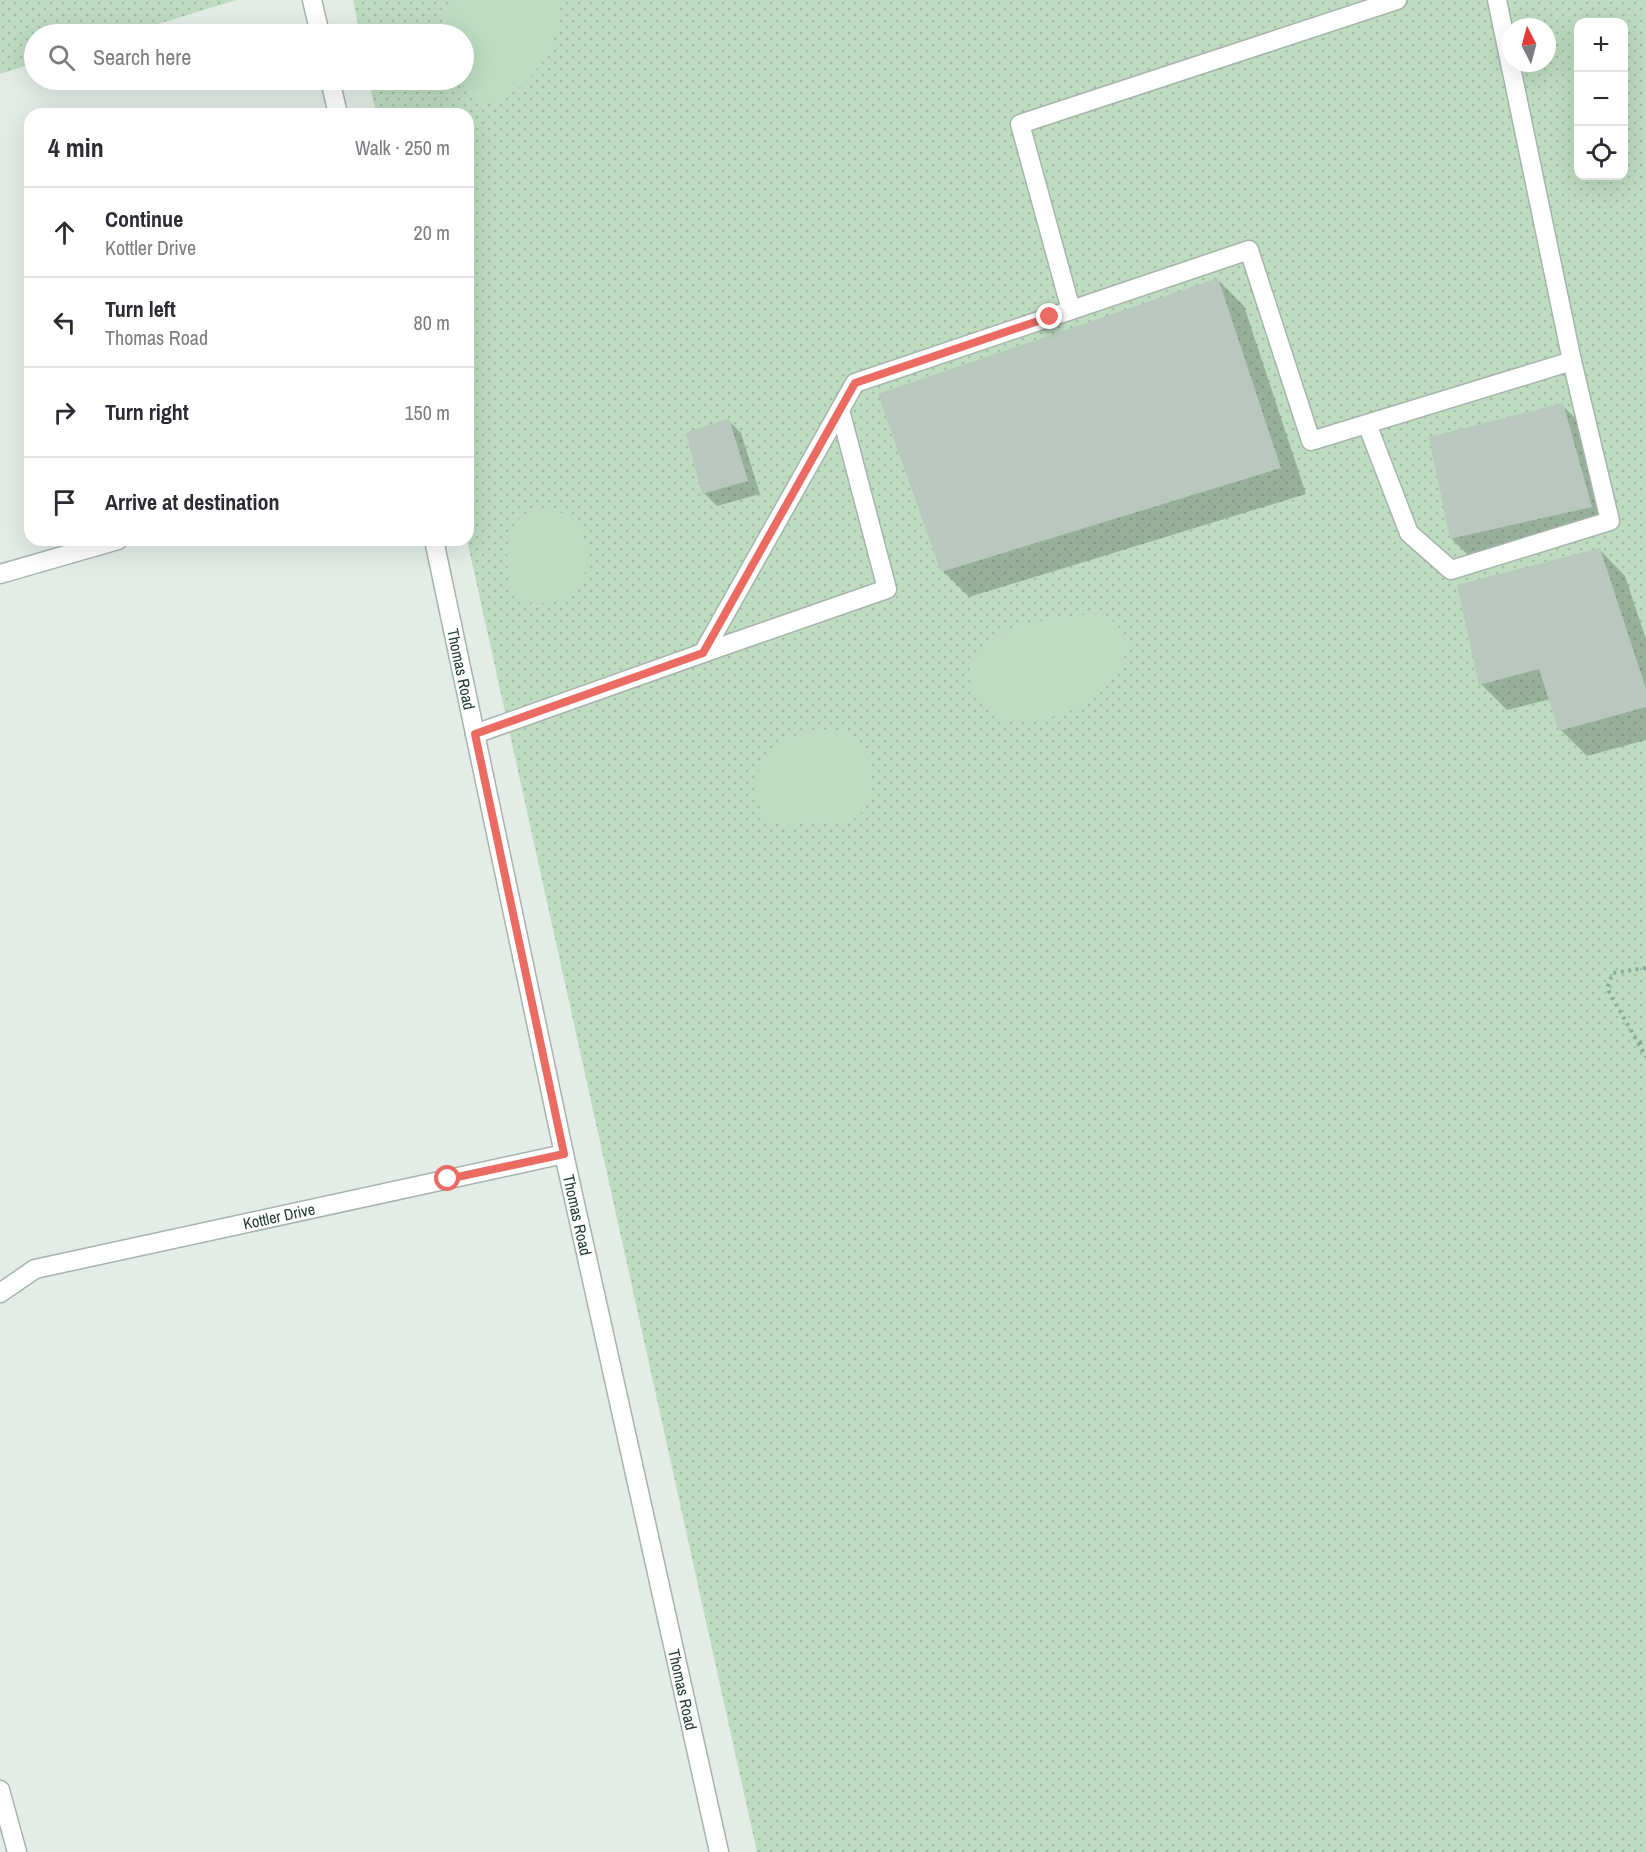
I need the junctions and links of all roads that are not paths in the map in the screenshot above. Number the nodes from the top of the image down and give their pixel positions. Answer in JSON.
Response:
{"nodes":[{"id":1,"x":312,"y":0,"type":"edge"},
{"id":2,"x":1397,"y":0,"type":"edge"},
{"id":3,"x":1497,"y":0,"type":"edge"},
{"id":4,"x":318,"y":24,"type":"edge"},
{"id":5,"x":332,"y":90,"type":"edge"},
{"id":6,"x":337,"y":108,"type":"edge"},
{"id":7,"x":1071,"y":310,"type":"junction"},
{"id":8,"x":1572,"y":362,"type":"junction"},
{"id":9,"x":840,"y":410,"type":"junction"},
{"id":10,"x":1367,"y":424,"type":"junction"},
{"id":11,"x":97,"y":546,"type":"edge"},
{"id":12,"x":435,"y":546,"type":"edge"},
{"id":13,"x":0,"y":574,"type":"edge"},
{"id":14,"x":703,"y":653,"type":"junction"},
{"id":15,"x":475,"y":734,"type":"junction"},
{"id":16,"x":564,"y":1154,"type":"junction"},
{"id":17,"x":0,"y":1293,"type":"edge"},
{"id":18,"x":0,"y":1790,"type":"edge"},
{"id":19,"x":17,"y":1852,"type":"edge"},
{"id":20,"x":719,"y":1852,"type":"edge"}],
"edges":[{"from":1,"to":4,"type":"street"},
{"from":2,"to":7,"type":"street"},
{"from":3,"to":8,"type":"street"},
{"from":5,"to":6,"type":"street"},
{"from":7,"to":9,"type":"street"},
{"from":7,"to":10,"type":"street"},
{"from":8,"to":10,"type":"street"},
{"from":8,"to":10,"type":"street"},
{"from":9,"to":14,"type":"street"},
{"from":9,"to":14,"type":"street"},
{"from":11,"to":13,"type":"street"},
{"from":12,"to":15,"type":"street","name":"Thomas Road"},
{"from":14,"to":15,"type":"street"},
{"from":15,"to":16,"type":"street","name":"Thomas Road"},
{"from":16,"to":17,"type":"street","name":"Kottler Drive"},
{"from":16,"to":20,"type":"street","name":"Thomas Road"},
{"from":18,"to":19,"type":"street"}]}
